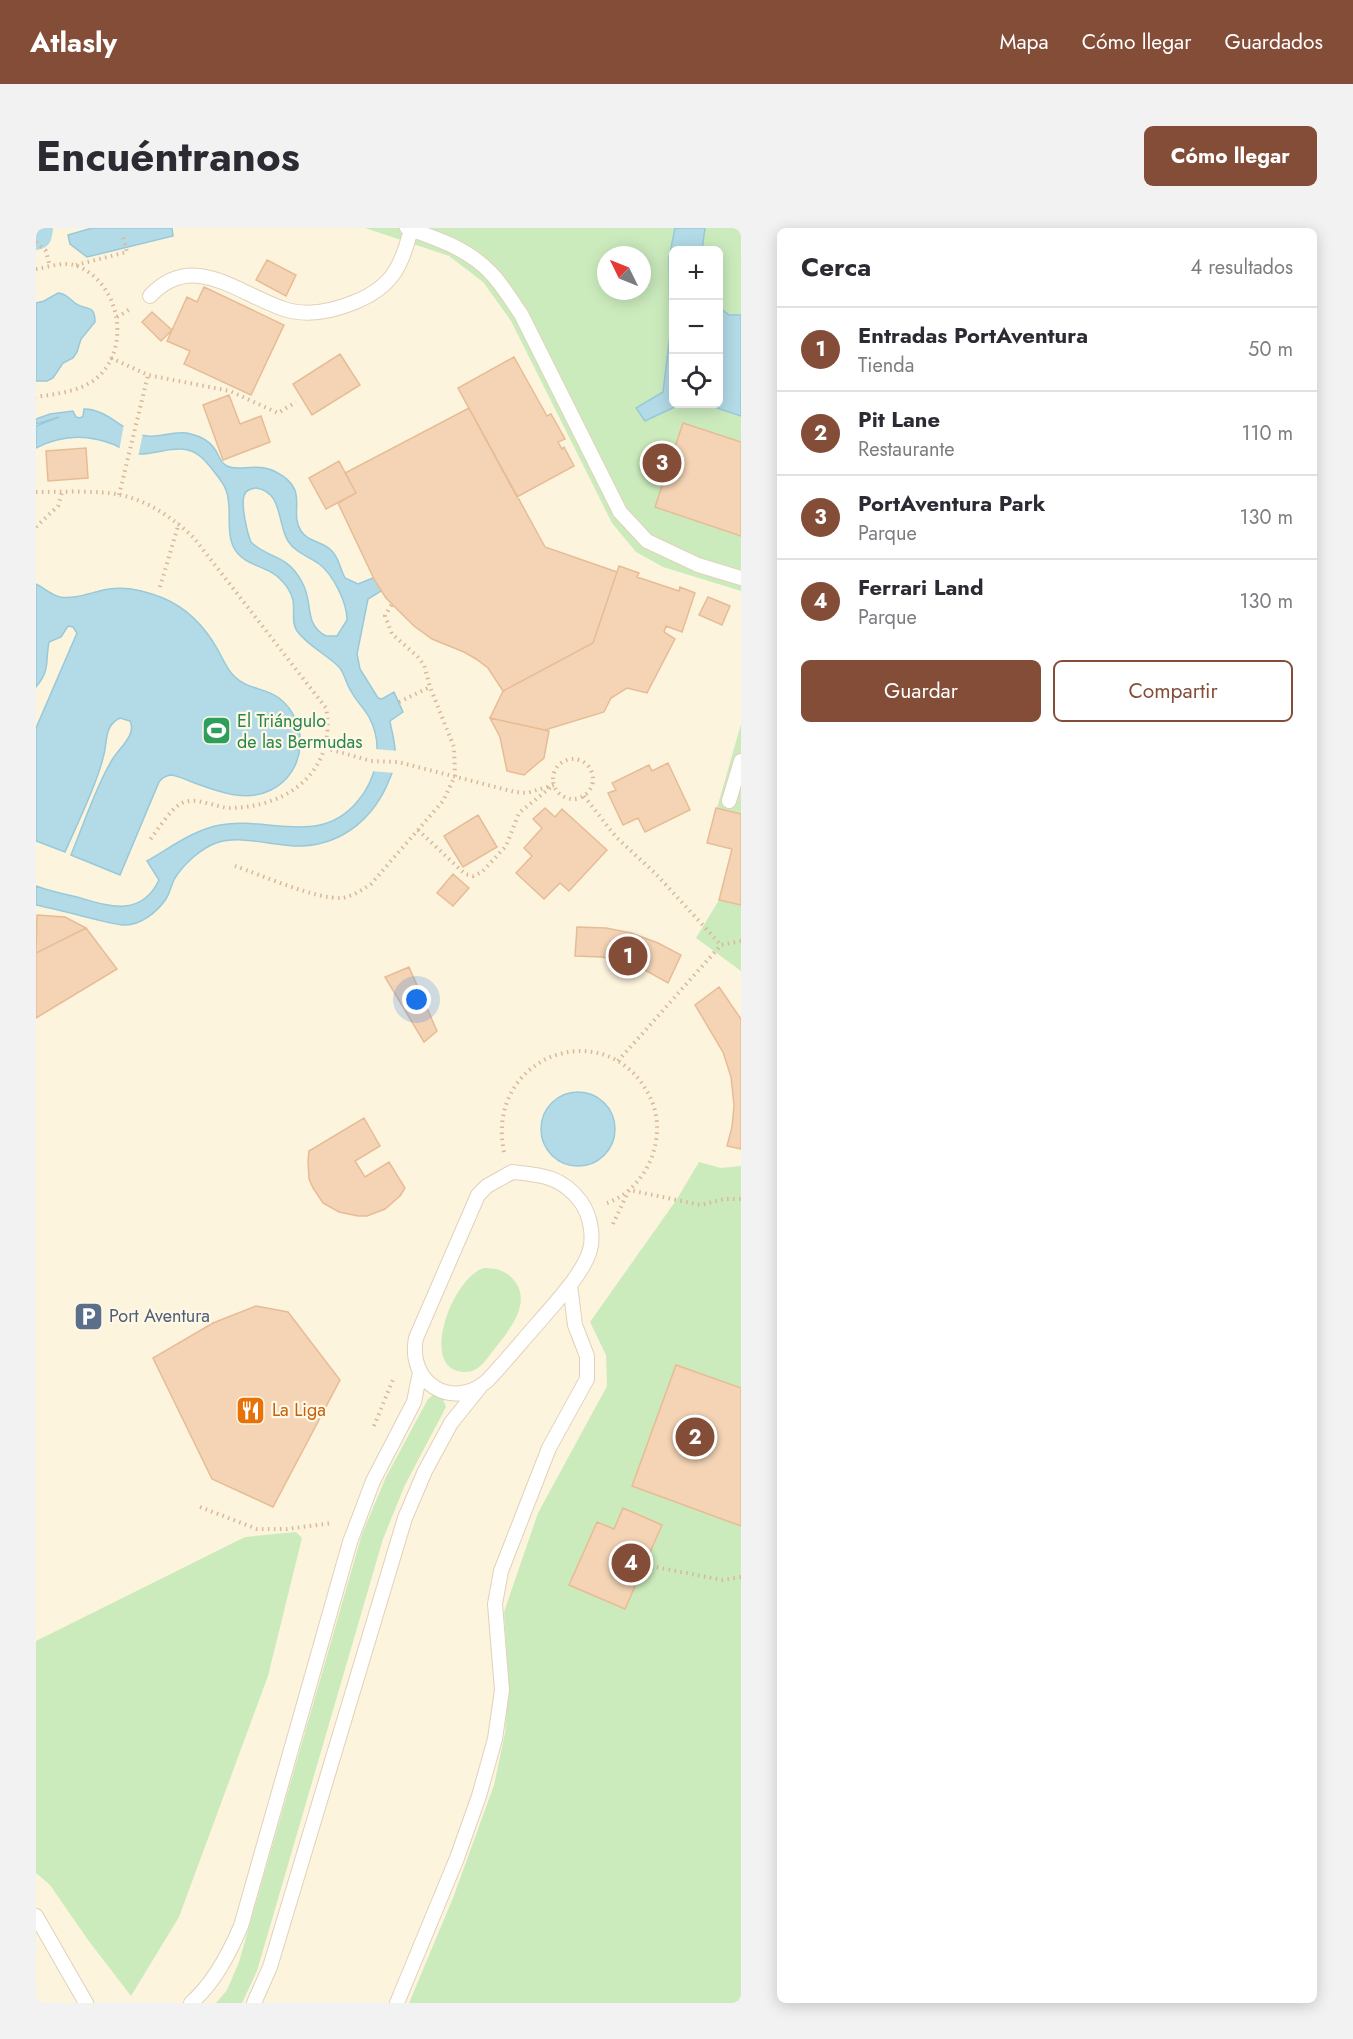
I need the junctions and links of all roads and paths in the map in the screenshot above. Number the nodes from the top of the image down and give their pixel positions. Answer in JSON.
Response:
{"nodes":[{"id":1,"x":409,"y":229,"type":"edge"},
{"id":2,"x":123,"y":237,"type":"dead end"},
{"id":3,"x":36,"y":242,"type":"edge"},
{"id":4,"x":75,"y":265,"type":"junction"},
{"id":5,"x":50,"y":267,"type":"junction"},
{"id":6,"x":36,"y":269,"type":"edge"},
{"id":7,"x":150,"y":296,"type":"dead end"},
{"id":8,"x":111,"y":358,"type":"junction"},
{"id":9,"x":148,"y":375,"type":"junction"},
{"id":10,"x":36,"y":397,"type":"edge"},
{"id":11,"x":296,"y":402,"type":"dead end"},
{"id":12,"x":36,"y":492,"type":"edge"},
{"id":13,"x":62,"y":492,"type":"junction"},
{"id":14,"x":119,"y":495,"type":"junction"},
{"id":15,"x":179,"y":523,"type":"junction"},
{"id":16,"x":36,"y":527,"type":"edge"},
{"id":17,"x":741,"y":578,"type":"edge"},
{"id":18,"x":160,"y":587,"type":"dead end"},
{"id":19,"x":392,"y":604,"type":"dead end"},
{"id":20,"x":430,"y":687,"type":"junction"},
{"id":21,"x":399,"y":702,"type":"dead end"},
{"id":22,"x":325,"y":748,"type":"junction"},
{"id":23,"x":740,"y":765,"type":"edge"},
{"id":24,"x":455,"y":776,"type":"junction"},
{"id":25,"x":554,"y":785,"type":"junction"},
{"id":26,"x":584,"y":796,"type":"junction"},
{"id":27,"x":729,"y":801,"type":"dead end"},
{"id":28,"x":418,"y":830,"type":"junction"},
{"id":29,"x":149,"y":841,"type":"dead end"},
{"id":30,"x":235,"y":866,"type":"dead end"},
{"id":31,"x":741,"y":941,"type":"edge"},
{"id":32,"x":721,"y":945,"type":"junction"},
{"id":33,"x":618,"y":1061,"type":"junction"},
{"id":34,"x":512,"y":1172,"type":"junction"},
{"id":35,"x":629,"y":1190,"type":"junction"},
{"id":36,"x":741,"y":1199,"type":"edge"},
{"id":37,"x":586,"y":1210,"type":"junction"},
{"id":38,"x":611,"y":1227,"type":"dead end"},
{"id":39,"x":570,"y":1285,"type":"junction"},
{"id":40,"x":420,"y":1372,"type":"junction"},
{"id":41,"x":480,"y":1387,"type":"junction"},
{"id":42,"x":200,"y":1507,"type":"dead end"},
{"id":43,"x":332,"y":1523,"type":"dead end"},
{"id":44,"x":645,"y":1565,"type":"dead end"},
{"id":45,"x":741,"y":1577,"type":"edge"},
{"id":46,"x":36,"y":1916,"type":"edge"},
{"id":47,"x":86,"y":2003,"type":"edge"},
{"id":48,"x":191,"y":2003,"type":"edge"},
{"id":49,"x":254,"y":2003,"type":"edge"},
{"id":50,"x":397,"y":2003,"type":"edge"}],
"edges":[{"from":1,"to":7,"type":"lane"},
{"from":1,"to":17,"type":"lane"},
{"from":2,"to":4,"type":"path"},
{"from":3,"to":5,"type":"path"},
{"from":4,"to":5,"type":"path"},
{"from":4,"to":8,"type":"path"},
{"from":5,"to":6,"type":"path"},
{"from":8,"to":9,"type":"path"},
{"from":8,"to":10,"type":"path"},
{"from":9,"to":11,"type":"path"},
{"from":9,"to":14,"type":"path"},
{"from":12,"to":13,"type":"path"},
{"from":13,"to":14,"type":"path"},
{"from":13,"to":16,"type":"path"},
{"from":14,"to":15,"type":"path"},
{"from":15,"to":18,"type":"path"},
{"from":15,"to":22,"type":"path"},
{"from":19,"to":20,"type":"path"},
{"from":20,"to":21,"type":"path"},
{"from":20,"to":24,"type":"path"},
{"from":22,"to":24,"type":"path"},
{"from":22,"to":29,"type":"path"},
{"from":23,"to":27,"type":"lane"},
{"from":24,"to":25,"type":"path"},
{"from":24,"to":28,"type":"path"},
{"from":25,"to":26,"type":"path"},
{"from":25,"to":26,"type":"path"},
{"from":25,"to":28,"type":"path"},
{"from":26,"to":32,"type":"path"},
{"from":28,"to":30,"type":"path"},
{"from":31,"to":32,"type":"path"},
{"from":32,"to":33,"type":"path"},
{"from":33,"to":34,"type":"path"},
{"from":33,"to":35,"type":"path"},
{"from":34,"to":37,"type":"lane"},
{"from":34,"to":40,"type":"lane"},
{"from":35,"to":36,"type":"path"},
{"from":35,"to":37,"type":"path"},
{"from":35,"to":38,"type":"path"},
{"from":37,"to":39,"type":"lane"},
{"from":39,"to":41,"type":"lane"},
{"from":39,"to":50,"type":"lane"},
{"from":40,"to":41,"type":"lane"},
{"from":40,"to":48,"type":"lane"},
{"from":41,"to":49,"type":"lane"},
{"from":42,"to":43,"type":"path"},
{"from":44,"to":45,"type":"path"},
{"from":46,"to":47,"type":"lane"}]}
